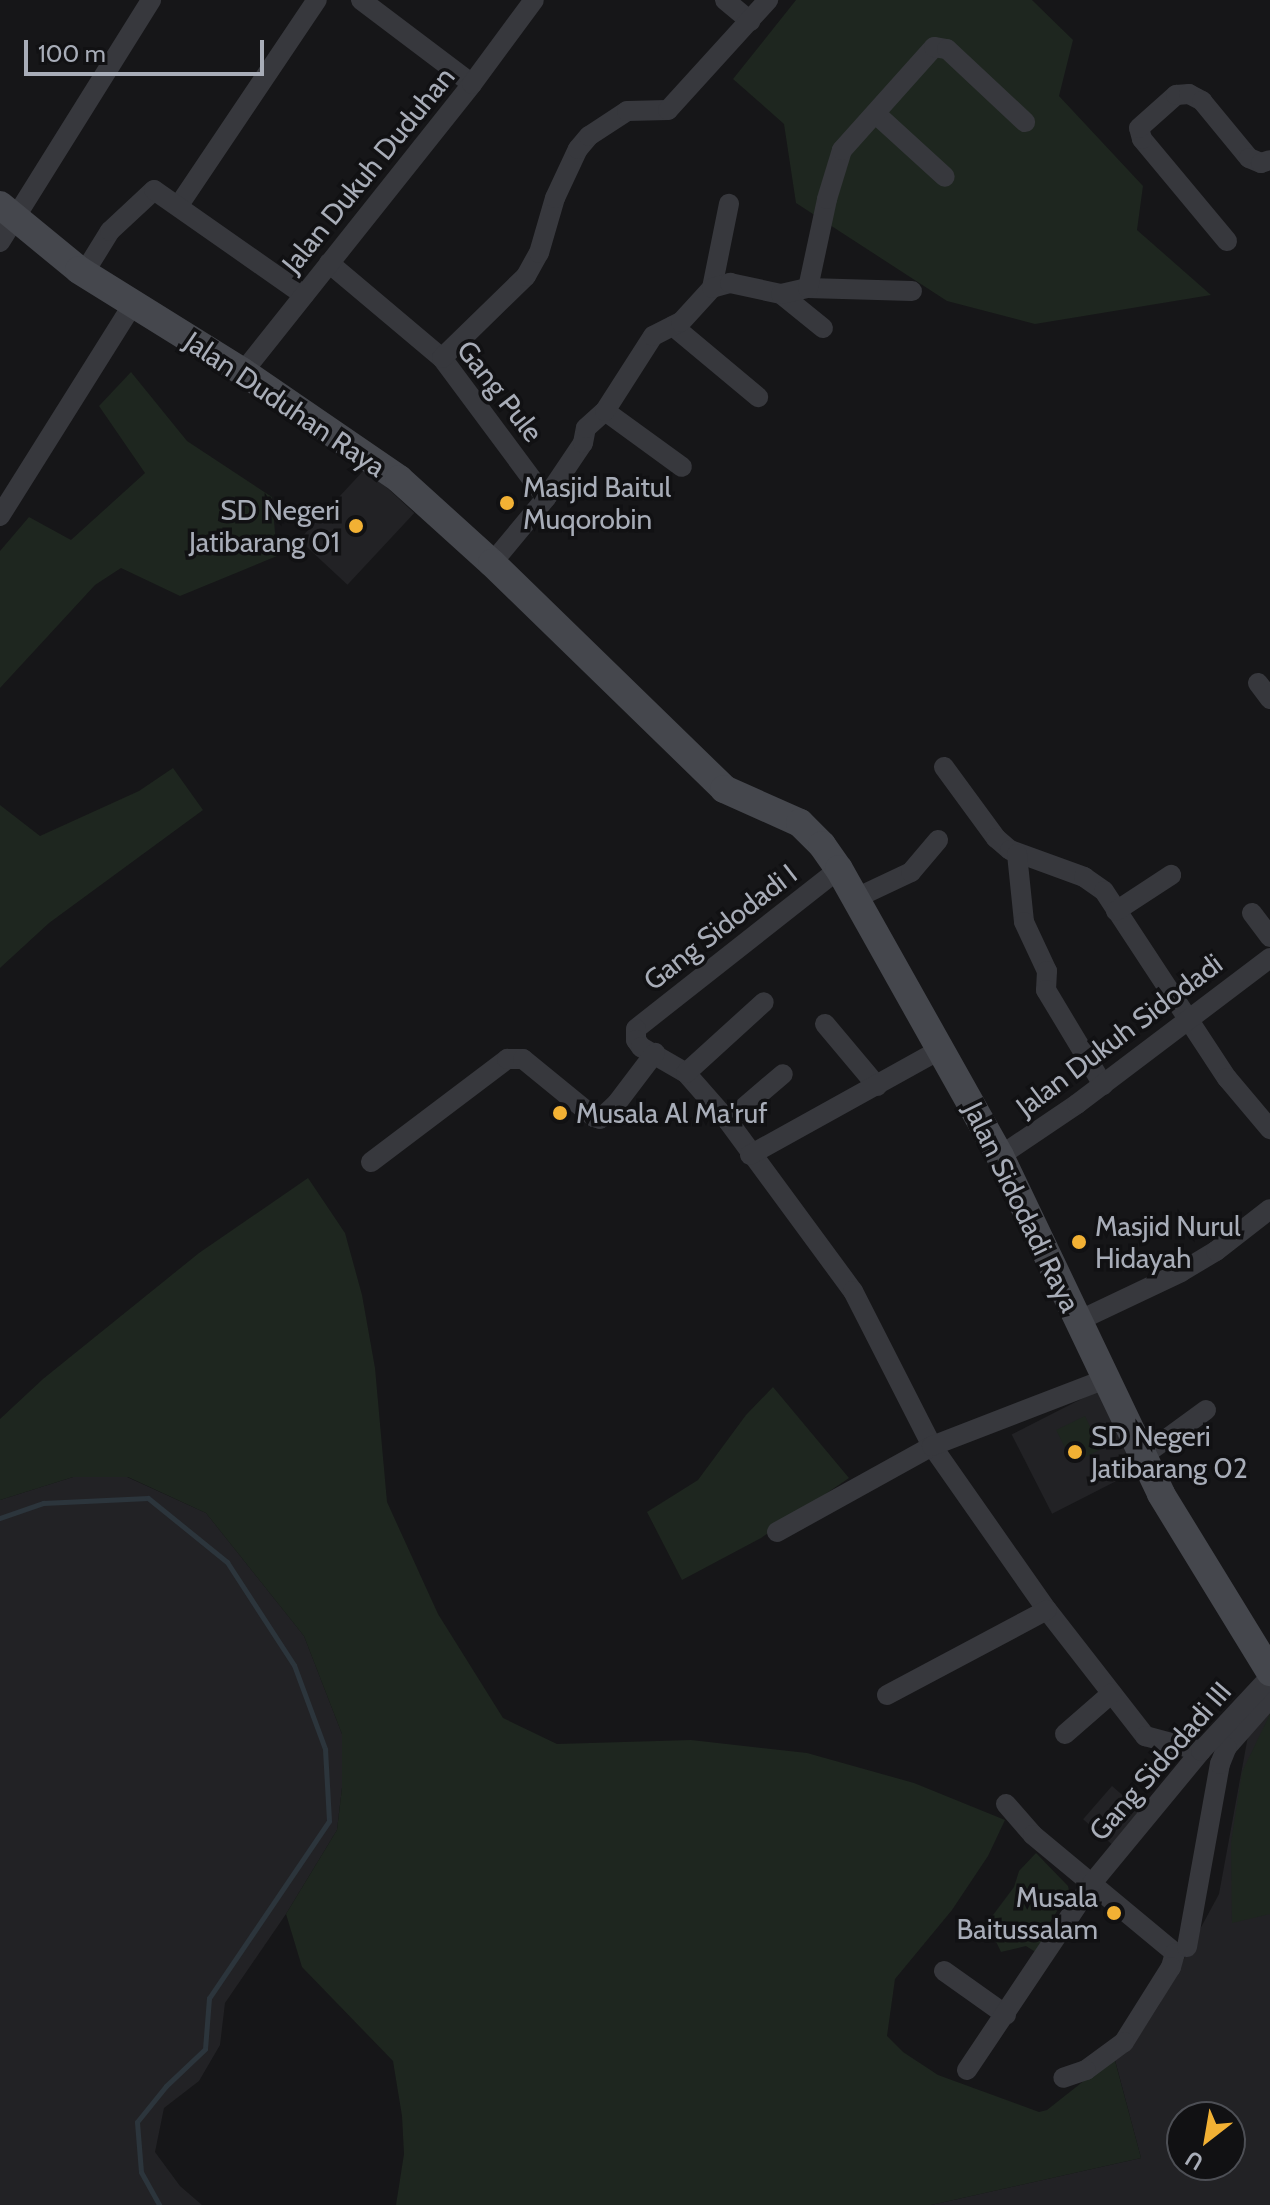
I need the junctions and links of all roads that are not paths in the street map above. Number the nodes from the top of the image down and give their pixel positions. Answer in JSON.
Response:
{"nodes":[{"id":1,"x":151,"y":0,"type":"edge"},
{"id":2,"x":317,"y":0,"type":"edge"},
{"id":3,"x":361,"y":0,"type":"edge"},
{"id":4,"x":534,"y":0,"type":"edge"},
{"id":5,"x":725,"y":0,"type":"edge"},
{"id":6,"x":768,"y":0,"type":"edge"},
{"id":7,"x":750,"y":21,"type":"junction"},
{"id":8,"x":472,"y":84,"type":"junction"},
{"id":9,"x":876,"y":114,"type":"junction"},
{"id":10,"x":1025,"y":122,"type":"dead end"},
{"id":11,"x":1270,"y":160,"type":"edge"},
{"id":12,"x":945,"y":177,"type":"dead end"},
{"id":13,"x":171,"y":199,"type":"junction"},
{"id":14,"x":729,"y":204,"type":"dead end"},
{"id":15,"x":7,"y":211,"type":"edge"},
{"id":16,"x":1227,"y":241,"type":"dead end"},
{"id":17,"x":0,"y":242,"type":"edge"},
{"id":18,"x":329,"y":263,"type":"junction"},
{"id":19,"x":84,"y":273,"type":"junction"},
{"id":20,"x":712,"y":288,"type":"junction"},
{"id":21,"x":808,"y":288,"type":"junction"},
{"id":22,"x":912,"y":291,"type":"dead end"},
{"id":23,"x":781,"y":294,"type":"junction"},
{"id":24,"x":304,"y":295,"type":"junction"},
{"id":25,"x":133,"y":304,"type":"junction"},
{"id":26,"x":673,"y":326,"type":"junction"},
{"id":27,"x":823,"y":328,"type":"dead end"},
{"id":28,"x":442,"y":358,"type":"junction"},
{"id":29,"x":243,"y":372,"type":"junction"},
{"id":30,"x":758,"y":397,"type":"dead end"},
{"id":31,"x":605,"y":411,"type":"junction"},
{"id":32,"x":682,"y":467,"type":"dead end"},
{"id":33,"x":546,"y":498,"type":"junction"},
{"id":34,"x":0,"y":516,"type":"edge"},
{"id":35,"x":492,"y":563,"type":"junction"},
{"id":36,"x":944,"y":767,"type":"dead end"},
{"id":37,"x":724,"y":789,"type":"joint"},
{"id":38,"x":938,"y":840,"type":"dead end"},
{"id":39,"x":1017,"y":854,"type":"junction"},
{"id":40,"x":839,"y":869,"type":"junction"},
{"id":41,"x":1171,"y":875,"type":"dead end"},
{"id":42,"x":856,"y":898,"type":"junction"},
{"id":43,"x":1116,"y":911,"type":"junction"},
{"id":44,"x":1252,"y":913,"type":"dead end"},
{"id":45,"x":1270,"y":937,"type":"edge"},
{"id":46,"x":1270,"y":958,"type":"edge"},
{"id":47,"x":764,"y":1002,"type":"dead end"},
{"id":48,"x":1188,"y":1018,"type":"junction"},
{"id":49,"x":825,"y":1024,"type":"dead end"},
{"id":50,"x":941,"y":1049,"type":"junction"},
{"id":51,"x":655,"y":1053,"type":"junction"},
{"id":52,"x":686,"y":1073,"type":"junction"},
{"id":53,"x":783,"y":1074,"type":"dead end"},
{"id":54,"x":1103,"y":1085,"type":"junction"},
{"id":55,"x":877,"y":1086,"type":"junction"},
{"id":56,"x":728,"y":1121,"type":"junction"},
{"id":57,"x":1270,"y":1129,"type":"edge"},
{"id":58,"x":750,"y":1155,"type":"junction"},
{"id":59,"x":1000,"y":1156,"type":"junction"},
{"id":60,"x":371,"y":1162,"type":"dead end"},
{"id":61,"x":1270,"y":1209,"type":"edge"},
{"id":62,"x":1078,"y":1321,"type":"junction"},
{"id":63,"x":1106,"y":1379,"type":"junction"},
{"id":64,"x":1206,"y":1410,"type":"dead end"},
{"id":65,"x":932,"y":1446,"type":"junction"},
{"id":66,"x":1143,"y":1456,"type":"junction"},
{"id":67,"x":777,"y":1532,"type":"dead end"},
{"id":68,"x":1047,"y":1610,"type":"junction"},
{"id":69,"x":1270,"y":1674,"type":"edge"},
{"id":70,"x":1112,"y":1693,"type":"junction"},
{"id":71,"x":887,"y":1695,"type":"dead end"},
{"id":72,"x":1270,"y":1698,"type":"edge"},
{"id":73,"x":1065,"y":1734,"type":"dead end"},
{"id":74,"x":1214,"y":1745,"type":"junction"},
{"id":75,"x":1006,"y":1804,"type":"dead end"},
{"id":76,"x":1093,"y":1882,"type":"junction"},
{"id":77,"x":1187,"y":1947,"type":"dead end"},
{"id":78,"x":944,"y":1971,"type":"dead end"},
{"id":79,"x":1006,"y":2015,"type":"junction"},
{"id":80,"x":967,"y":2070,"type":"dead end"},
{"id":81,"x":1063,"y":2078,"type":"dead end"}],
"edges":[{"from":1,"to":15,"type":"street"},
{"from":2,"to":13,"type":"street"},
{"from":3,"to":8,"type":"street"},
{"from":4,"to":8,"type":"street","name":"Jalan Dukuh Duduhan"},
{"from":5,"to":7,"type":"street"},
{"from":6,"to":7,"type":"street"},
{"from":7,"to":28,"type":"street"},
{"from":8,"to":18,"type":"street","name":"Jalan Dukuh Duduhan"},
{"from":9,"to":10,"type":"street"},
{"from":9,"to":12,"type":"street"},
{"from":9,"to":21,"type":"street"},
{"from":11,"to":16,"type":"street"},
{"from":13,"to":19,"type":"street"},
{"from":13,"to":24,"type":"street"},
{"from":14,"to":20,"type":"street"},
{"from":15,"to":17,"type":"street"},
{"from":15,"to":19,"type":"street","name":"Jalan Duduhan Raya"},
{"from":18,"to":24,"type":"street","name":"Jalan Dukuh Duduhan"},
{"from":18,"to":28,"type":"street","name":"Gang Pule"},
{"from":19,"to":25,"type":"street","name":"Jalan Duduhan Raya"},
{"from":20,"to":23,"type":"street"},
{"from":20,"to":26,"type":"street"},
{"from":21,"to":22,"type":"street"},
{"from":21,"to":23,"type":"street"},
{"from":23,"to":27,"type":"street"},
{"from":24,"to":29,"type":"street","name":"Jalan Dukuh Duduhan"},
{"from":25,"to":29,"type":"street","name":"Jalan Duduhan Raya"},
{"from":25,"to":34,"type":"street"},
{"from":26,"to":30,"type":"street"},
{"from":26,"to":31,"type":"street"},
{"from":28,"to":33,"type":"street","name":"Gang Pule"},
{"from":29,"to":35,"type":"street","name":"Jalan Duduhan Raya"},
{"from":31,"to":32,"type":"street"},
{"from":31,"to":33,"type":"street"},
{"from":33,"to":35,"type":"street"},
{"from":35,"to":37,"type":"street","name":"Jalan Duduhan Raya"},
{"from":36,"to":39,"type":"street"},
{"from":37,"to":40,"type":"street","name":"Jalan Sidodadi Raya"},
{"from":38,"to":42,"type":"street"},
{"from":39,"to":43,"type":"street"},
{"from":39,"to":54,"type":"street"},
{"from":40,"to":42,"type":"street","name":"Jalan Sidodadi Raya"},
{"from":40,"to":51,"type":"street","name":"Gang Sidodadi I"},
{"from":41,"to":43,"type":"street"},
{"from":42,"to":50,"type":"street","name":"Jalan Sidodadi Raya"},
{"from":43,"to":48,"type":"street"},
{"from":44,"to":45,"type":"street"},
{"from":46,"to":48,"type":"street","name":"Jalan Dukuh Sidodadi"},
{"from":47,"to":52,"type":"street"},
{"from":48,"to":54,"type":"street","name":"Jalan Dukuh Sidodadi"},
{"from":48,"to":57,"type":"street"},
{"from":49,"to":55,"type":"street"},
{"from":50,"to":55,"type":"street"},
{"from":50,"to":59,"type":"street","name":"Jalan Sidodadi Raya"},
{"from":51,"to":52,"type":"street"},
{"from":51,"to":60,"type":"street"},
{"from":52,"to":56,"type":"street"},
{"from":53,"to":56,"type":"street"},
{"from":54,"to":59,"type":"street","name":"Jalan Dukuh Sidodadi"},
{"from":55,"to":58,"type":"street"},
{"from":56,"to":58,"type":"street"},
{"from":58,"to":65,"type":"street"},
{"from":59,"to":62,"type":"street","name":"Jalan Sidodadi Raya"},
{"from":61,"to":62,"type":"street"},
{"from":62,"to":63,"type":"street","name":"Jalan Sidodadi Raya"},
{"from":63,"to":65,"type":"street"},
{"from":63,"to":66,"type":"street","name":"Jalan Sidodadi Raya"},
{"from":64,"to":66,"type":"street"},
{"from":65,"to":67,"type":"street"},
{"from":65,"to":68,"type":"street"},
{"from":66,"to":69,"type":"street","name":"Jalan Sidodadi Raya"},
{"from":68,"to":70,"type":"street"},
{"from":68,"to":71,"type":"street"},
{"from":69,"to":74,"type":"street","name":"Gang Sidodadi III"},
{"from":70,"to":73,"type":"street"},
{"from":70,"to":74,"type":"street"},
{"from":72,"to":74,"type":"street"},
{"from":74,"to":76,"type":"street","name":"Gang Sidodadi III"},
{"from":74,"to":77,"type":"street","name":"Gang Sidodadi III"},
{"from":75,"to":76,"type":"street","name":"Gang Sidodadi III"},
{"from":76,"to":79,"type":"street","name":"Gang Sidodadi III"},
{"from":76,"to":81,"type":"street","name":"Gang Sidodadi III"},
{"from":78,"to":79,"type":"street"},
{"from":79,"to":80,"type":"street","name":"Gang Sidodadi III"}]}
